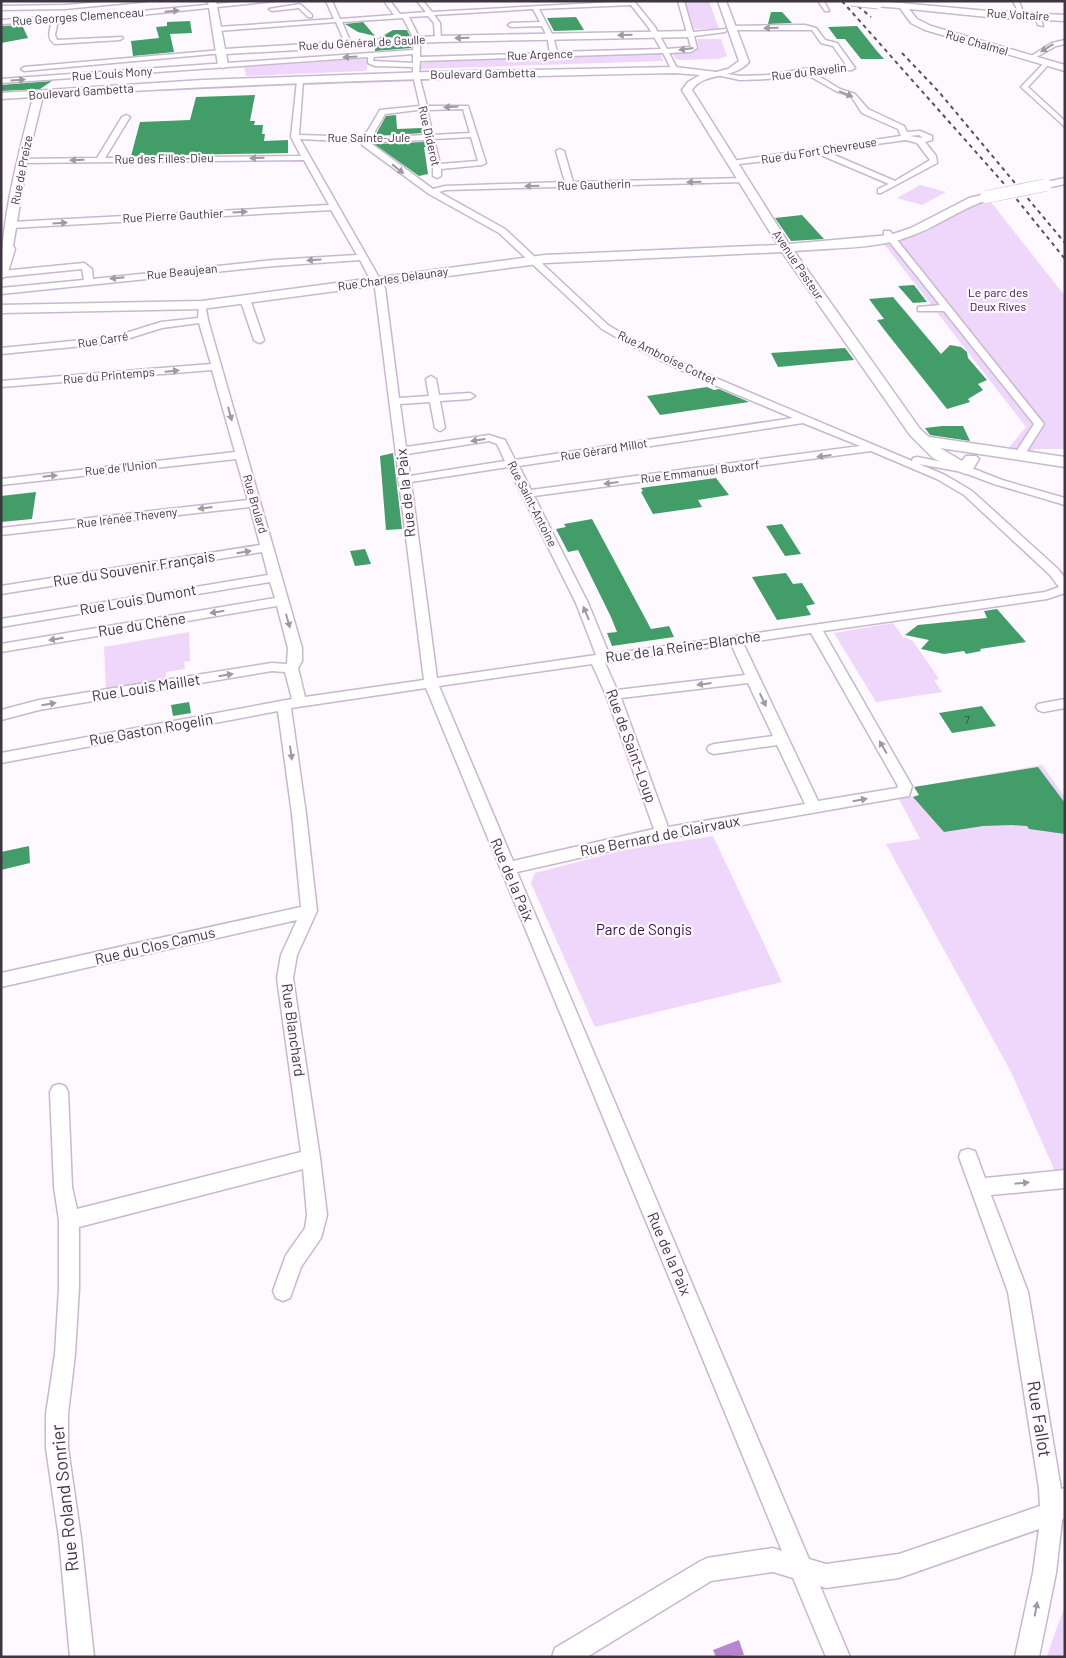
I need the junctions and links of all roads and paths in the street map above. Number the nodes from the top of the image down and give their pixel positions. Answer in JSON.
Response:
{"nodes":[{"id":1,"x":47,"y":1,"type":"edge"},
{"id":2,"x":145,"y":1,"type":"edge"},
{"id":3,"x":329,"y":1,"type":"edge"},
{"id":4,"x":386,"y":1,"type":"edge"},
{"id":5,"x":420,"y":1,"type":"edge"},
{"id":6,"x":486,"y":1,"type":"edge"},
{"id":7,"x":681,"y":1,"type":"edge"},
{"id":8,"x":715,"y":1,"type":"edge"},
{"id":9,"x":722,"y":1,"type":"edge"},
{"id":10,"x":821,"y":1,"type":"edge"},
{"id":11,"x":851,"y":1,"type":"edge"},
{"id":12,"x":1016,"y":1,"type":"edge"},
{"id":13,"x":29,"y":2,"type":"edge"},
{"id":14,"x":632,"y":2,"type":"edge"},
{"id":15,"x":878,"y":2,"type":"edge"},
{"id":16,"x":1,"y":3,"type":"edge"},
{"id":17,"x":40,"y":3,"type":"edge"},
{"id":18,"x":58,"y":4,"type":"edge"},
{"id":19,"x":213,"y":4,"type":"edge"},
{"id":20,"x":268,"y":4,"type":"edge"},
{"id":21,"x":8,"y":5,"type":"edge"},
{"id":22,"x":932,"y":5,"type":"edge"},
{"id":23,"x":20,"y":6,"type":"edge"},
{"id":24,"x":902,"y":6,"type":"junction"},
{"id":25,"x":535,"y":7,"type":"junction"},
{"id":26,"x":914,"y":7,"type":"junction"},
{"id":27,"x":490,"y":10,"type":"junction"},
{"id":28,"x":827,"y":10,"type":"dead end"},
{"id":29,"x":144,"y":13,"type":"junction"},
{"id":30,"x":430,"y":13,"type":"junction"},
{"id":31,"x":310,"y":16,"type":"dead end"},
{"id":32,"x":401,"y":16,"type":"junction"},
{"id":33,"x":911,"y":16,"type":"junction"},
{"id":34,"x":1023,"y":16,"type":"junction"},
{"id":35,"x":1037,"y":16,"type":"junction"},
{"id":36,"x":1065,"y":18,"type":"edge"},
{"id":37,"x":55,"y":20,"type":"junction"},
{"id":38,"x":338,"y":21,"type":"junction"},
{"id":39,"x":1,"y":22,"type":"edge"},
{"id":40,"x":17,"y":22,"type":"junction"},
{"id":41,"x":292,"y":24,"type":"junction"},
{"id":42,"x":545,"y":24,"type":"junction"},
{"id":43,"x":1041,"y":25,"type":"dead end"},
{"id":44,"x":218,"y":30,"type":"junction"},
{"id":45,"x":730,"y":33,"type":"junction"},
{"id":46,"x":691,"y":34,"type":"junction"},
{"id":47,"x":655,"y":35,"type":"junction"},
{"id":48,"x":520,"y":36,"type":"junction"},
{"id":49,"x":550,"y":36,"type":"junction"},
{"id":50,"x":120,"y":38,"type":"dead end"},
{"id":51,"x":438,"y":39,"type":"junction"},
{"id":52,"x":416,"y":40,"type":"junction"},
{"id":53,"x":1065,"y":42,"type":"edge"},
{"id":54,"x":348,"y":43,"type":"junction"},
{"id":55,"x":665,"y":50,"type":"junction"},
{"id":56,"x":222,"y":52,"type":"junction"},
{"id":57,"x":554,"y":54,"type":"junction"},
{"id":58,"x":371,"y":56,"type":"junction"},
{"id":59,"x":1031,"y":58,"type":"junction"},
{"id":60,"x":416,"y":59,"type":"junction"},
{"id":61,"x":1047,"y":63,"type":"junction"},
{"id":62,"x":220,"y":67,"type":"junction"},
{"id":63,"x":1065,"y":68,"type":"edge"},
{"id":64,"x":35,"y":69,"type":"junction"},
{"id":65,"x":16,"y":70,"type":"dead end"},
{"id":66,"x":675,"y":70,"type":"junction"},
{"id":67,"x":803,"y":71,"type":"junction"},
{"id":68,"x":715,"y":74,"type":"junction"},
{"id":69,"x":416,"y":75,"type":"junction"},
{"id":70,"x":34,"y":79,"type":"junction"},
{"id":71,"x":1,"y":81,"type":"edge"},
{"id":72,"x":229,"y":81,"type":"junction"},
{"id":73,"x":300,"y":81,"type":"junction"},
{"id":74,"x":197,"y":84,"type":"junction"},
{"id":75,"x":38,"y":95,"type":"junction"},
{"id":76,"x":1,"y":97,"type":"edge"},
{"id":77,"x":1044,"y":105,"type":"junction"},
{"id":78,"x":1056,"y":106,"type":"dead end"},
{"id":79,"x":423,"y":108,"type":"junction"},
{"id":80,"x":126,"y":117,"type":"dead end"},
{"id":81,"x":891,"y":121,"type":"dead end"},
{"id":82,"x":1065,"y":125,"type":"edge"},
{"id":83,"x":915,"y":132,"type":"junction"},
{"id":84,"x":474,"y":134,"type":"junction"},
{"id":85,"x":905,"y":136,"type":"junction"},
{"id":86,"x":295,"y":137,"type":"junction"},
{"id":87,"x":429,"y":137,"type":"junction"},
{"id":88,"x":366,"y":140,"type":"junction"},
{"id":89,"x":920,"y":141,"type":"junction"},
{"id":90,"x":560,"y":151,"type":"dead end"},
{"id":91,"x":818,"y":151,"type":"junction"},
{"id":92,"x":306,"y":158,"type":"junction"},
{"id":93,"x":100,"y":160,"type":"junction"},
{"id":94,"x":22,"y":161,"type":"junction"},
{"id":95,"x":732,"y":162,"type":"junction"},
{"id":96,"x":437,"y":168,"type":"junction"},
{"id":97,"x":438,"y":179,"type":"junction"},
{"id":98,"x":743,"y":180,"type":"junction"},
{"id":99,"x":415,"y":181,"type":"junction"},
{"id":100,"x":1065,"y":181,"type":"edge"},
{"id":101,"x":895,"y":184,"type":"junction"},
{"id":102,"x":570,"y":185,"type":"junction"},
{"id":103,"x":445,"y":188,"type":"junction"},
{"id":104,"x":880,"y":190,"type":"dead end"},
{"id":105,"x":434,"y":192,"type":"junction"},
{"id":106,"x":334,"y":207,"type":"junction"},
{"id":107,"x":12,"y":226,"type":"junction"},
{"id":108,"x":889,"y":236,"type":"junction"},
{"id":109,"x":4,"y":246,"type":"edge"},
{"id":110,"x":786,"y":248,"type":"junction"},
{"id":111,"x":362,"y":257,"type":"junction"},
{"id":112,"x":533,"y":260,"type":"junction"},
{"id":113,"x":2,"y":274,"type":"edge"},
{"id":114,"x":89,"y":281,"type":"junction"},
{"id":115,"x":376,"y":281,"type":"junction"},
{"id":116,"x":1,"y":291,"type":"edge"},
{"id":117,"x":245,"y":299,"type":"junction"},
{"id":118,"x":202,"y":305,"type":"junction"},
{"id":119,"x":943,"y":305,"type":"junction"},
{"id":120,"x":1,"y":309,"type":"edge"},
{"id":121,"x":921,"y":309,"type":"dead end"},
{"id":122,"x":203,"y":320,"type":"junction"},
{"id":123,"x":259,"y":340,"type":"dead end"},
{"id":124,"x":1,"y":351,"type":"edge"},
{"id":125,"x":216,"y":367,"type":"junction"},
{"id":126,"x":431,"y":379,"type":"dead end"},
{"id":127,"x":1,"y":384,"type":"edge"},
{"id":128,"x":470,"y":396,"type":"dead end"},
{"id":129,"x":434,"y":398,"type":"junction"},
{"id":130,"x":395,"y":401,"type":"junction"},
{"id":131,"x":805,"y":420,"type":"junction"},
{"id":132,"x":440,"y":428,"type":"dead end"},
{"id":133,"x":922,"y":441,"type":"junction"},
{"id":134,"x":872,"y":448,"type":"junction"},
{"id":135,"x":402,"y":451,"type":"junction"},
{"id":136,"x":1021,"y":452,"type":"dead end"},
{"id":137,"x":241,"y":455,"type":"junction"},
{"id":138,"x":896,"y":457,"type":"junction"},
{"id":139,"x":937,"y":459,"type":"junction"},
{"id":140,"x":971,"y":459,"type":"junction"},
{"id":141,"x":1058,"y":460,"type":"edge"},
{"id":142,"x":512,"y":464,"type":"junction"},
{"id":143,"x":942,"y":477,"type":"junction"},
{"id":144,"x":403,"y":480,"type":"junction"},
{"id":145,"x":1,"y":482,"type":"edge"},
{"id":146,"x":968,"y":493,"type":"junction"},
{"id":147,"x":527,"y":494,"type":"junction"},
{"id":148,"x":1065,"y":502,"type":"edge"},
{"id":149,"x":254,"y":503,"type":"junction"},
{"id":150,"x":1,"y":532,"type":"edge"},
{"id":151,"x":267,"y":548,"type":"junction"},
{"id":152,"x":276,"y":577,"type":"junction"},
{"id":153,"x":1065,"y":588,"type":"edge"},
{"id":154,"x":1,"y":590,"type":"edge"},
{"id":155,"x":282,"y":601,"type":"junction"},
{"id":156,"x":1,"y":623,"type":"edge"},
{"id":157,"x":815,"y":628,"type":"junction"},
{"id":158,"x":735,"y":640,"type":"junction"},
{"id":159,"x":1,"y":648,"type":"edge"},
{"id":160,"x":601,"y":659,"type":"junction"},
{"id":161,"x":291,"y":668,"type":"junction"},
{"id":162,"x":752,"y":678,"type":"junction"},
{"id":163,"x":431,"y":684,"type":"junction"},
{"id":164,"x":613,"y":695,"type":"junction"},
{"id":165,"x":300,"y":702,"type":"junction"},
{"id":166,"x":1065,"y":703,"type":"edge"},
{"id":167,"x":284,"y":705,"type":"junction"},
{"id":168,"x":1044,"y":707,"type":"dead end"},
{"id":169,"x":1,"y":715,"type":"edge"},
{"id":170,"x":781,"y":740,"type":"junction"},
{"id":171,"x":714,"y":749,"type":"dead end"},
{"id":172,"x":1,"y":758,"type":"edge"},
{"id":173,"x":814,"y":808,"type":"junction"},
{"id":174,"x":663,"y":833,"type":"junction"},
{"id":175,"x":506,"y":868,"type":"junction"},
{"id":176,"x":309,"y":911,"type":"junction"},
{"id":177,"x":1,"y":980,"type":"edge"},
{"id":178,"x":59,"y":1092,"type":"dead end"},
{"id":179,"x":968,"y":1157,"type":"dead end"},
{"id":180,"x":311,"y":1158,"type":"junction"},
{"id":181,"x":1065,"y":1179,"type":"edge"},
{"id":182,"x":979,"y":1187,"type":"junction"},
{"id":183,"x":69,"y":1220,"type":"junction"},
{"id":184,"x":283,"y":1291,"type":"dead end"},
{"id":185,"x":1059,"y":1506,"type":"edge"},
{"id":186,"x":802,"y":1568,"type":"junction"},
{"id":187,"x":82,"y":1657,"type":"edge"},
{"id":188,"x":564,"y":1657,"type":"edge"},
{"id":189,"x":838,"y":1657,"type":"edge"},
{"id":190,"x":1027,"y":1657,"type":"edge"}],
"edges":[{"from":1,"to":17,"type":"street"},
{"from":2,"to":18,"type":"street"},
{"from":2,"to":29,"type":"street"},
{"from":3,"to":38,"type":"street"},
{"from":4,"to":32,"type":"street"},
{"from":5,"to":30,"type":"street"},
{"from":6,"to":27,"type":"street"},
{"from":7,"to":46,"type":"street"},
{"from":8,"to":45,"type":"street"},
{"from":9,"to":45,"type":"street"},
{"from":10,"to":28,"type":"street"},
{"from":11,"to":15,"type":"street","name":"Rue Voltaire","bridge":true},
{"from":12,"to":34,"type":"street"},
{"from":13,"to":17,"type":"street"},
{"from":13,"to":23,"type":"street"},
{"from":14,"to":25,"type":"street"},
{"from":14,"to":47,"type":"street"},
{"from":15,"to":24,"type":"street","name":"Rue Voltaire"},
{"from":16,"to":21,"type":"street"},
{"from":17,"to":18,"type":"street"},
{"from":17,"to":23,"type":"street"},
{"from":19,"to":20,"type":"street","name":"Rue Georges Clemenceau"},
{"from":29,"to":19,"type":"street","name":"Rue Georges Clemenceau","one_way":true},
{"from":19,"to":44,"type":"street"},
{"from":20,"to":31,"type":"street","name":"Rue Georges Clemenceau"},
{"from":20,"to":41,"type":"street"},
{"from":21,"to":23,"type":"street"},
{"from":22,"to":26,"type":"street","name":"Rue Voltaire"},
{"from":22,"to":34,"type":"street","name":"Rue Voltaire"},
{"from":23,"to":40,"type":"street"},
{"from":24,"to":26,"type":"street","name":"Rue Voltaire"},
{"from":24,"to":33,"type":"street","name":"Rue Chalmel"},
{"from":25,"to":27,"type":"street"},
{"from":25,"to":42,"type":"street"},
{"from":26,"to":33,"type":"street"},
{"from":27,"to":30,"type":"street"},
{"from":29,"to":37,"type":"street","name":"Rue Georges Clemenceau"},
{"from":30,"to":32,"type":"street"},
{"from":30,"to":51,"type":"street"},
{"from":32,"to":38,"type":"street"},
{"from":32,"to":52,"type":"street"},
{"from":33,"to":59,"type":"street","name":"Rue Chalmel"},
{"from":34,"to":35,"type":"street","name":"Rue Voltaire"},
{"from":35,"to":36,"type":"street","name":"Rue Voltaire"},
{"from":35,"to":43,"type":"street"},
{"from":37,"to":40,"type":"street","name":"Rue Georges Clemenceau"},
{"from":37,"to":50,"type":"street"},
{"from":38,"to":41,"type":"street"},
{"from":38,"to":54,"type":"street"},
{"from":39,"to":40,"type":"street","name":"Rue Georges Clemenceau"},
{"from":41,"to":44,"type":"street"},
{"from":42,"to":48,"type":"street"},
{"from":42,"to":49,"type":"street"},
{"from":44,"to":56,"type":"street"},
{"from":45,"to":46,"type":"street"},
{"from":67,"to":45,"type":"street","name":"Rue du Ravelin","one_way":true},
{"from":45,"to":68,"type":"street"},
{"from":46,"to":47,"type":"street","name":"Rue du Général de Gaulle"},
{"from":46,"to":55,"type":"street","name":"Rue Argence","one_way":true},
{"from":47,"to":49,"type":"street","name":"Rue du Général de Gaulle","one_way":true},
{"from":47,"to":55,"type":"street"},
{"from":48,"to":49,"type":"street","name":"Rue du Général de Gaulle"},
{"from":48,"to":51,"type":"street","name":"Rue du Général de Gaulle","one_way":true},
{"from":49,"to":57,"type":"street"},
{"from":51,"to":52,"type":"street","name":"Rue du Général de Gaulle"},
{"from":52,"to":54,"type":"street","name":"Rue du Général de Gaulle"},
{"from":52,"to":60,"type":"street","name":"Rue Diderot"},
{"from":53,"to":59,"type":"street","one_way":true},
{"from":54,"to":56,"type":"street","name":"Rue du Général de Gaulle"},
{"from":55,"to":57,"type":"street","name":"Rue Argence"},
{"from":55,"to":66,"type":"street"},
{"from":56,"to":62,"type":"street"},
{"from":56,"to":64,"type":"street","name":"Rue du Général de Gaulle"},
{"from":57,"to":60,"type":"street","name":"Rue Argence"},
{"from":58,"to":60,"type":"street","name":"Rue Louis Mony"},
{"from":58,"to":60,"type":"street"},
{"from":58,"to":62,"type":"street","name":"Rue Louis Mony","one_way":true},
{"from":59,"to":61,"type":"street","name":"Rue Chalmel"},
{"from":60,"to":69,"type":"street","name":"Rue Diderot"},
{"from":61,"to":63,"type":"street","name":"Rue Chalmel"},
{"from":61,"to":77,"type":"street"},
{"from":62,"to":70,"type":"street","name":"Rue Louis Mony"},
{"from":62,"to":72,"type":"street"},
{"from":62,"to":74,"type":"street"},
{"from":64,"to":65,"type":"street","name":"Rue du Général de Gaulle"},
{"from":64,"to":70,"type":"street"},
{"from":66,"to":68,"type":"street","name":"Boulevard Gambetta"},
{"from":66,"to":69,"type":"street","name":"Boulevard Gambetta"},
{"from":67,"to":68,"type":"street","name":"Rue du Ravelin"},
{"from":67,"to":85,"type":"street","one_way":true},
{"from":68,"to":95,"type":"street","name":"Avenue Pasteur"},
{"from":69,"to":73,"type":"street","name":"Boulevard Gambetta"},
{"from":69,"to":79,"type":"street","name":"Rue Diderot"},
{"from":71,"to":70,"type":"street","name":"Rue Louis Mony","one_way":true},
{"from":72,"to":73,"type":"street","name":"Boulevard Gambetta"},
{"from":72,"to":74,"type":"street","name":"Boulevard Gambetta"},
{"from":72,"to":74,"type":"street","name":"Boulevard Gambetta"},
{"from":73,"to":86,"type":"street"},
{"from":74,"to":75,"type":"street","name":"Boulevard Gambetta"},
{"from":74,"to":76,"type":"street","name":"Boulevard Gambetta"},
{"from":75,"to":76,"type":"street","name":"Boulevard Gambetta"},
{"from":75,"to":94,"type":"street","name":"Rue de Preize"},
{"from":77,"to":78,"type":"street"},
{"from":77,"to":82,"type":"street"},
{"from":84,"to":79,"type":"street","one_way":true},
{"from":79,"to":87,"type":"street","name":"Rue Diderot"},
{"from":79,"to":88,"type":"street"},
{"from":80,"to":93,"type":"street"},
{"from":81,"to":83,"type":"street"},
{"from":83,"to":85,"type":"street","name":"Rue du Fort Chevreuse"},
{"from":83,"to":89,"type":"street"},
{"from":84,"to":87,"type":"street","name":"Rue Sainte-Jule"},
{"from":84,"to":96,"type":"street"},
{"from":85,"to":89,"type":"street"},
{"from":85,"to":91,"type":"street","name":"Rue du Fort Chevreuse"},
{"from":86,"to":88,"type":"street","name":"Rue Sainte-Jule"},
{"from":86,"to":92,"type":"street","name":"Rue de la Paix"},
{"from":87,"to":88,"type":"street","name":"Rue Sainte-Jule"},
{"from":87,"to":96,"type":"street","name":"Rue Diderot"},
{"from":88,"to":99,"type":"street","name":"Rue Ambroise Cottet","one_way":true},
{"from":89,"to":101,"type":"street"},
{"from":90,"to":102,"type":"street"},
{"from":91,"to":95,"type":"street","name":"Rue du Fort Chevreuse"},
{"from":91,"to":101,"type":"street"},
{"from":92,"to":93,"type":"street","name":"Rue des Filles-Dieu","one_way":true},
{"from":92,"to":106,"type":"street","name":"Rue de la Paix"},
{"from":93,"to":94,"type":"street","name":"Rue des Filles-Dieu","one_way":true},
{"from":94,"to":107,"type":"street","name":"Rue de Preize"},
{"from":95,"to":98,"type":"street","name":"Avenue Pasteur"},
{"from":96,"to":97,"type":"street","name":"Rue Diderot"},
{"from":97,"to":99,"type":"street"},
{"from":97,"to":103,"type":"street"},
{"from":97,"to":105,"type":"street","name":"Rue Diderot"},
{"from":98,"to":102,"type":"street","name":"Rue Gautherin","one_way":true},
{"from":98,"to":110,"type":"street","name":"Avenue Pasteur"},
{"from":99,"to":105,"type":"street","name":"Rue Ambroise Cottet"},
{"from":100,"to":108,"type":"street","name":"Rue Charles Delaunay","bridge":true},
{"from":101,"to":104,"type":"street"},
{"from":102,"to":103,"type":"street","name":"Rue Gautherin","one_way":true},
{"from":103,"to":105,"type":"street","name":"Rue Gautherin"},
{"from":105,"to":112,"type":"street","name":"Rue Ambroise Cottet"},
{"from":107,"to":106,"type":"street","name":"Rue Pierre Gauthier","one_way":true},
{"from":106,"to":111,"type":"street","name":"Rue de la Paix"},
{"from":107,"to":109,"type":"street","name":"Rue de Preize"},
{"from":108,"to":110,"type":"street","name":"Rue Charles Delaunay"},
{"from":108,"to":119,"type":"street"},
{"from":109,"to":113,"type":"street","name":"Rue de Preize"},
{"from":110,"to":112,"type":"street","name":"Rue Charles Delaunay"},
{"from":110,"to":133,"type":"street","name":"Avenue Pasteur"},
{"from":111,"to":114,"type":"street","name":"Rue Beaujean","one_way":true},
{"from":111,"to":115,"type":"street","name":"Rue de la Paix"},
{"from":112,"to":115,"type":"street","name":"Rue Charles Delaunay"},
{"from":112,"to":131,"type":"street","name":"Rue Ambroise Cottet"},
{"from":113,"to":114,"type":"street"},
{"from":114,"to":116,"type":"street","name":"Rue Beaujean"},
{"from":115,"to":117,"type":"street","name":"Rue Charles Delaunay"},
{"from":115,"to":130,"type":"street","name":"Rue de la Paix"},
{"from":117,"to":118,"type":"street","name":"Rue Charles Delaunay"},
{"from":117,"to":123,"type":"street"},
{"from":118,"to":120,"type":"street","name":"Rue Charles Delaunay"},
{"from":118,"to":122,"type":"street","name":"Rue Brulard"},
{"from":119,"to":121,"type":"street"},
{"from":119,"to":136,"type":"street"},
{"from":122,"to":124,"type":"street","name":"Rue Carré"},
{"from":122,"to":125,"type":"street","name":"Rue Brulard"},
{"from":127,"to":125,"type":"street","name":"Rue du Printemps","one_way":true},
{"from":125,"to":137,"type":"street","name":"Rue Brulard","one_way":true},
{"from":126,"to":129,"type":"street"},
{"from":128,"to":129,"type":"street"},
{"from":129,"to":130,"type":"street"},
{"from":129,"to":132,"type":"street"},
{"from":130,"to":135,"type":"street","name":"Rue de la Paix"},
{"from":131,"to":134,"type":"street","name":"Rue Ambroise Cottet"},
{"from":131,"to":142,"type":"street","name":"Rue Gérard Millot"},
{"from":133,"to":139,"type":"street","name":"Avenue Pasteur"},
{"from":133,"to":140,"type":"street"},
{"from":134,"to":138,"type":"street","name":"Rue Ambroise Cottet"},
{"from":134,"to":147,"type":"street","name":"Rue Emmanuel Buxtorf","one_way":true},
{"from":142,"to":135,"type":"street","name":"Rue Saint-Antoine","one_way":true},
{"from":135,"to":144,"type":"street","name":"Rue de la Paix"},
{"from":145,"to":137,"type":"street","name":"Rue de l'Union","one_way":true},
{"from":137,"to":149,"type":"street","name":"Rue Brulard"},
{"from":138,"to":139,"type":"street"},
{"from":138,"to":143,"type":"street"},
{"from":139,"to":140,"type":"street","name":"Avenue Pasteur"},
{"from":139,"to":140,"type":"street"},
{"from":139,"to":143,"type":"street"},
{"from":140,"to":141,"type":"street"},
{"from":140,"to":146,"type":"street"},
{"from":140,"to":148,"type":"street"},
{"from":142,"to":144,"type":"street","name":"Rue Gérard Millot"},
{"from":142,"to":147,"type":"street","name":"Rue Saint-Antoine"},
{"from":143,"to":146,"type":"street"},
{"from":144,"to":163,"type":"street","name":"Rue de la Paix"},
{"from":146,"to":153,"type":"street"},
{"from":160,"to":147,"type":"street","name":"Rue Saint-Antoine","one_way":true},
{"from":149,"to":150,"type":"street","name":"Rue Irénée Theveny","one_way":true},
{"from":149,"to":151,"type":"street","name":"Rue Brulard"},
{"from":151,"to":152,"type":"street","name":"Rue Brulard"},
{"from":154,"to":151,"type":"street","name":"Rue du Souvenir Français","one_way":true},
{"from":152,"to":155,"type":"street","name":"Rue Brulard"},
{"from":152,"to":156,"type":"street","name":"Rue Louis Dumont"},
{"from":153,"to":157,"type":"street","name":"Rue de la Reine-Blanche"},
{"from":155,"to":159,"type":"street","name":"Rue du Chêne","one_way":true},
{"from":155,"to":161,"type":"street","name":"Rue Brulard","one_way":true},
{"from":157,"to":158,"type":"street","name":"Rue de la Reine-Blanche"},
{"from":173,"to":157,"type":"street","name":"Rue Bernard de Clairvaux","one_way":true},
{"from":158,"to":160,"type":"street","name":"Rue de la Reine-Blanche"},
{"from":158,"to":162,"type":"street"},
{"from":160,"to":163,"type":"street","name":"Rue de la Reine-Blanche"},
{"from":160,"to":164,"type":"street","name":"Rue de Saint-Loup"},
{"from":161,"to":165,"type":"street","name":"Rue Brulard"},
{"from":169,"to":161,"type":"street","name":"Rue Louis Maillet","one_way":true},
{"from":162,"to":164,"type":"street","one_way":true},
{"from":162,"to":170,"type":"street","one_way":true},
{"from":163,"to":165,"type":"street","name":"Rue de la Reine-Blanche"},
{"from":163,"to":175,"type":"street","name":"Rue de la Paix"},
{"from":164,"to":174,"type":"street","name":"Rue de Saint-Loup"},
{"from":165,"to":167,"type":"street","name":"Rue Gaston Rogelin"},
{"from":166,"to":168,"type":"street"},
{"from":167,"to":172,"type":"street","name":"Rue Gaston Rogelin"},
{"from":167,"to":176,"type":"street","name":"Rue Blanchard","one_way":true},
{"from":170,"to":171,"type":"street"},
{"from":170,"to":173,"type":"street"},
{"from":173,"to":174,"type":"street","name":"Rue Bernard de Clairvaux"},
{"from":174,"to":175,"type":"street","name":"Rue Bernard de Clairvaux"},
{"from":175,"to":186,"type":"street","name":"Rue de la Paix"},
{"from":176,"to":177,"type":"street","name":"Rue du Clos Camus"},
{"from":176,"to":180,"type":"street","name":"Rue Blanchard"},
{"from":178,"to":183,"type":"street","name":"Rue Roland Sonrier"},
{"from":179,"to":182,"type":"street","name":"Rue Fallot"},
{"from":180,"to":183,"type":"street"},
{"from":180,"to":184,"type":"street","name":"Rue Blanchard"},
{"from":182,"to":181,"type":"street","one_way":true},
{"from":182,"to":185,"type":"street","name":"Rue Fallot"},
{"from":183,"to":187,"type":"street","name":"Rue Roland Sonrier"},
{"from":185,"to":186,"type":"street"},
{"from":190,"to":185,"type":"street","name":"Rue Fallot","one_way":true},
{"from":186,"to":188,"type":"street"},
{"from":186,"to":189,"type":"street","name":"Rue de la Paix"}]}
